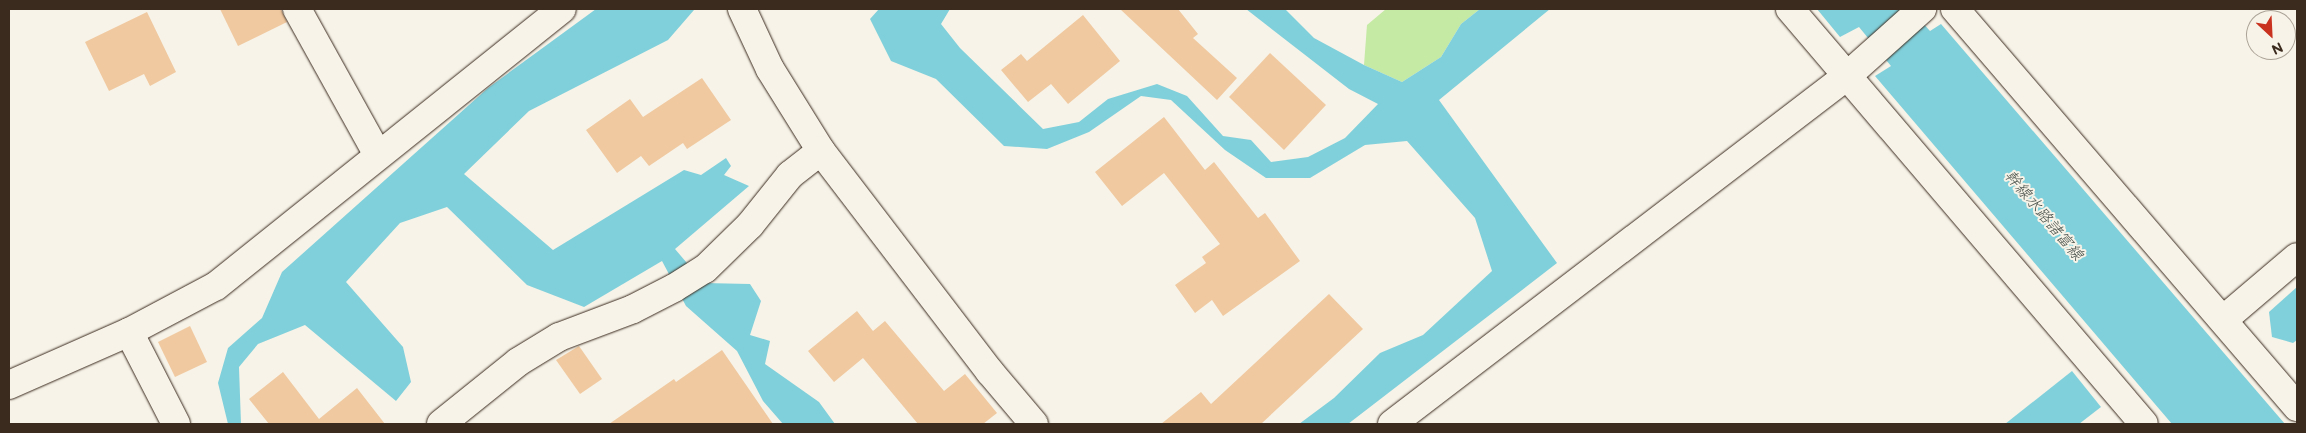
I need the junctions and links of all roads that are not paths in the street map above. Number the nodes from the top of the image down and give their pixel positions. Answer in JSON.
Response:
{"nodes":[{"id":1,"x":297,"y":9,"type":"edge"},
{"id":2,"x":562,"y":9,"type":"edge"},
{"id":3,"x":742,"y":9,"type":"edge"},
{"id":4,"x":1790,"y":9,"type":"edge"},
{"id":5,"x":1955,"y":9,"type":"edge"},
{"id":6,"x":1921,"y":10,"type":"edge"},
{"id":7,"x":1847,"y":76,"type":"junction"},
{"id":8,"x":820,"y":151,"type":"junction"},
{"id":9,"x":378,"y":155,"type":"junction"},
{"id":10,"x":2297,"y":257,"type":"edge"},
{"id":11,"x":2223,"y":320,"type":"junction"},
{"id":12,"x":128,"y":332,"type":"junction"},
{"id":13,"x":9,"y":385,"type":"edge"},
{"id":14,"x":2297,"y":406,"type":"edge"},
{"id":15,"x":2129,"y":419,"type":"edge"},
{"id":16,"x":176,"y":424,"type":"edge"},
{"id":17,"x":441,"y":424,"type":"edge"},
{"id":18,"x":1034,"y":424,"type":"edge"},
{"id":19,"x":1392,"y":424,"type":"edge"}],
"edges":[{"from":1,"to":9,"type":"street"},
{"from":2,"to":9,"type":"street"},
{"from":3,"to":8,"type":"street"},
{"from":4,"to":7,"type":"street"},
{"from":5,"to":11,"type":"street"},
{"from":6,"to":7,"type":"street"},
{"from":7,"to":15,"type":"street"},
{"from":7,"to":19,"type":"street"},
{"from":8,"to":17,"type":"street"},
{"from":8,"to":18,"type":"street"},
{"from":9,"to":12,"type":"street"},
{"from":10,"to":11,"type":"street"},
{"from":11,"to":14,"type":"street"},
{"from":12,"to":13,"type":"street"},
{"from":12,"to":16,"type":"street"}]}
